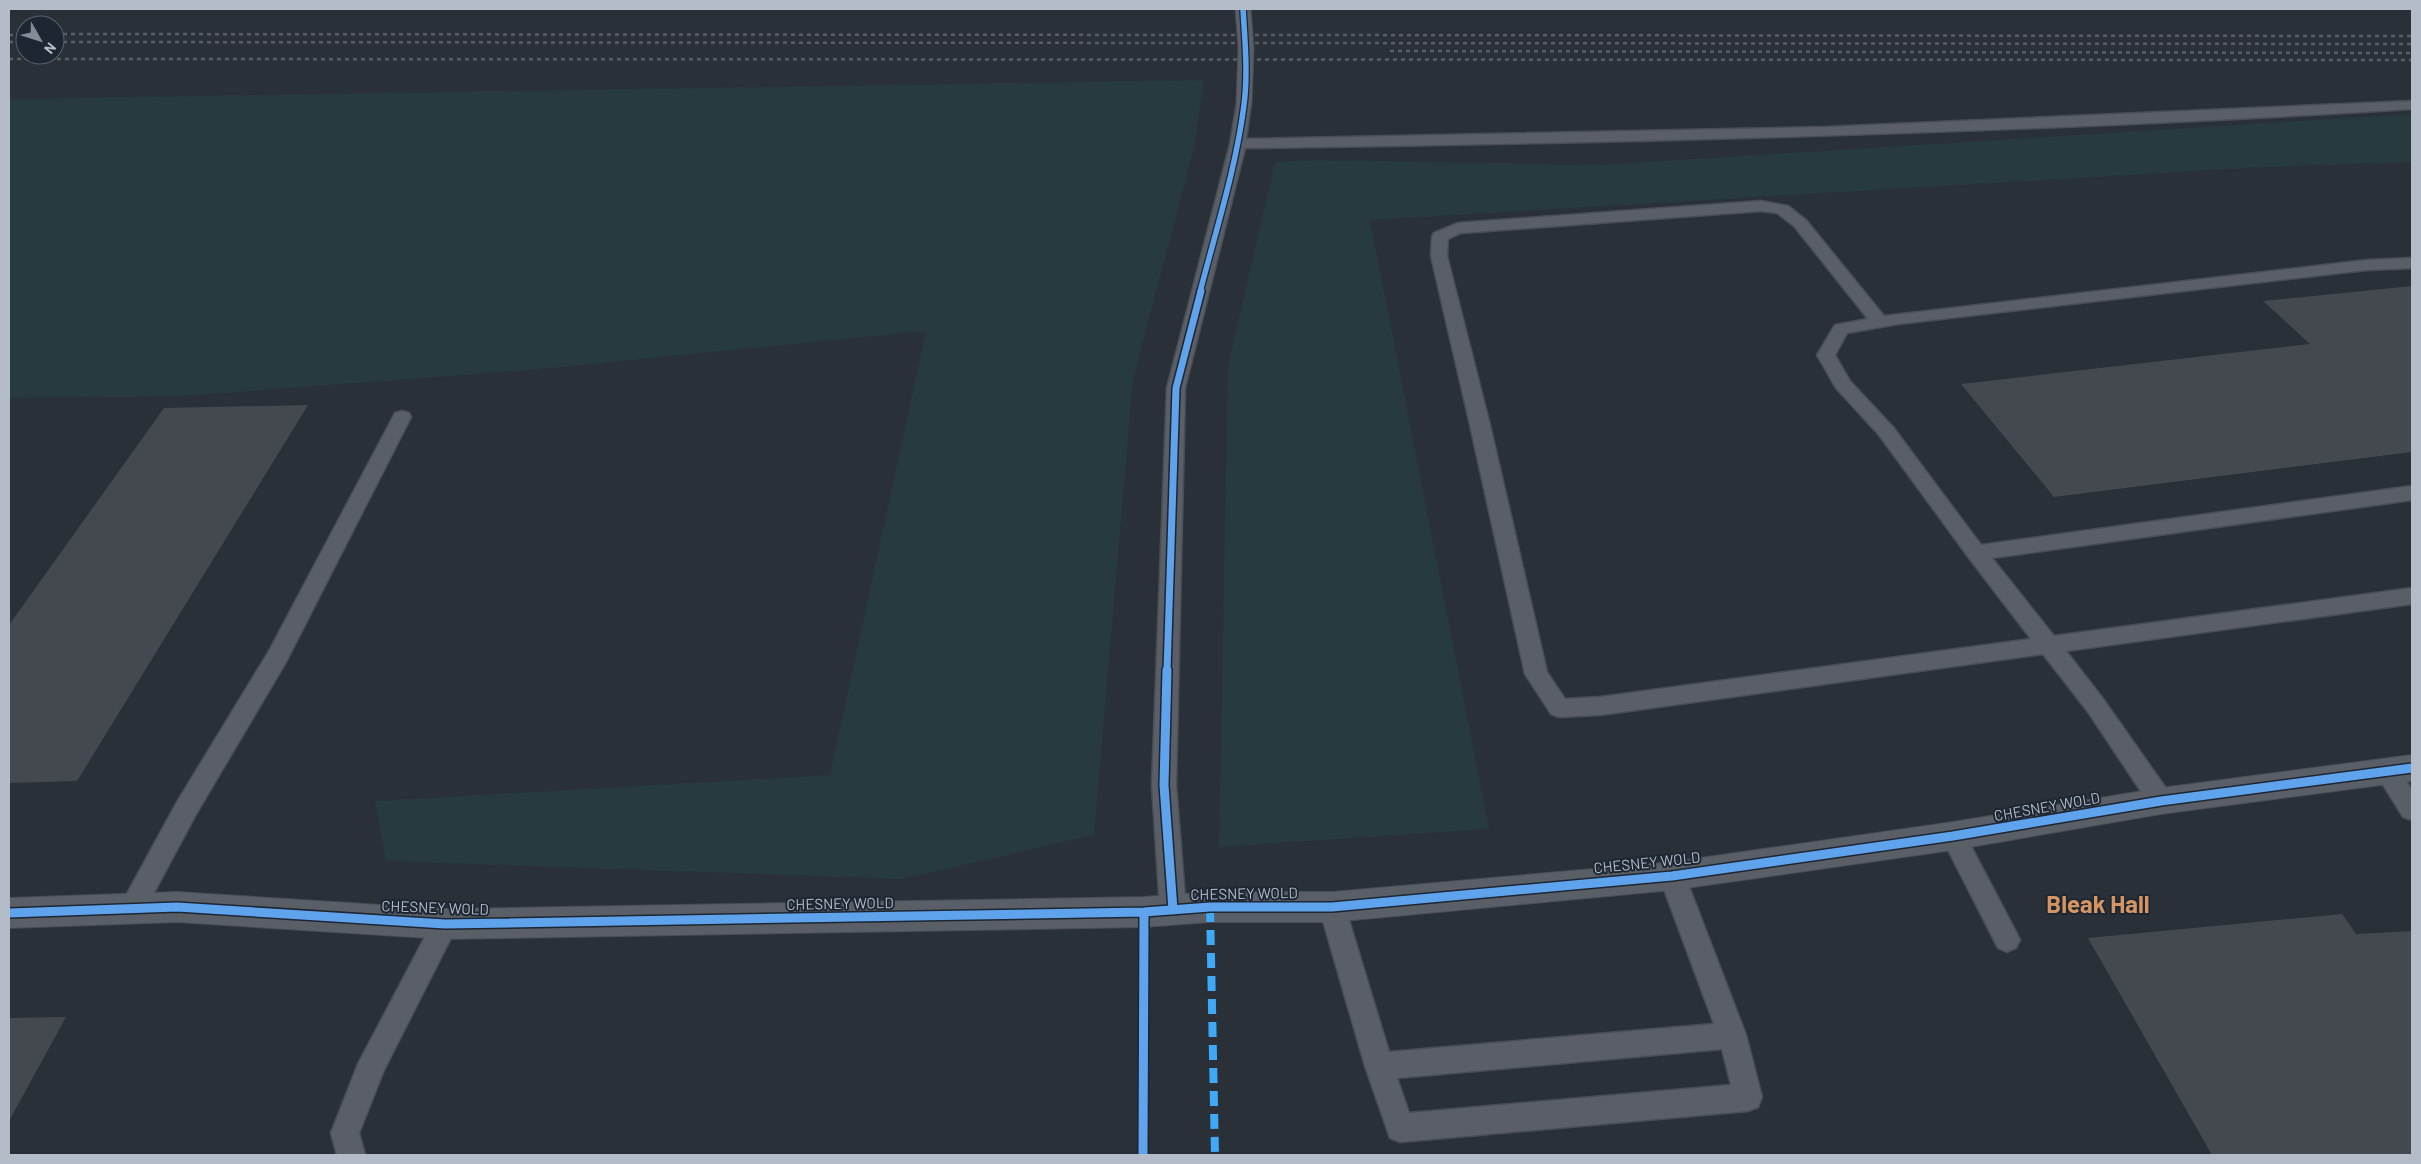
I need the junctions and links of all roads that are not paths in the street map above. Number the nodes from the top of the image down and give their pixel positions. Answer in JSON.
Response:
{"nodes":[{"id":1,"x":1243,"y":9,"type":"edge"},
{"id":2,"x":2412,"y":105,"type":"edge"},
{"id":3,"x":1238,"y":144,"type":"junction"},
{"id":4,"x":2412,"y":263,"type":"edge"},
{"id":5,"x":1880,"y":322,"type":"junction"},
{"id":6,"x":402,"y":417,"type":"dead end"},
{"id":7,"x":2412,"y":493,"type":"edge"},
{"id":8,"x":1976,"y":553,"type":"junction"},
{"id":9,"x":2412,"y":596,"type":"edge"},
{"id":10,"x":2047,"y":644,"type":"junction"},
{"id":11,"x":2400,"y":770,"type":"edge"},
{"id":12,"x":2161,"y":801,"type":"junction"},
{"id":13,"x":2412,"y":810,"type":"edge"},
{"id":14,"x":1953,"y":836,"type":"junction"},
{"id":15,"x":1672,"y":876,"type":"junction"},
{"id":16,"x":1332,"y":907,"type":"junction"},
{"id":17,"x":132,"y":909,"type":"junction"},
{"id":18,"x":1173,"y":910,"type":"junction"},
{"id":19,"x":9,"y":913,"type":"edge"},
{"id":20,"x":445,"y":924,"type":"junction"},
{"id":21,"x":2007,"y":940,"type":"dead end"},
{"id":22,"x":1732,"y":1035,"type":"junction"},
{"id":23,"x":1378,"y":1066,"type":"junction"},
{"id":24,"x":351,"y":1155,"type":"edge"}],
"edges":[{"from":1,"to":3,"type":"lane","bridge":true},
{"from":2,"to":3,"type":"lane"},
{"from":3,"to":18,"type":"lane"},
{"from":4,"to":5,"type":"lane"},
{"from":5,"to":8,"type":"lane"},
{"from":5,"to":10,"type":"lane"},
{"from":6,"to":17,"type":"lane"},
{"from":7,"to":8,"type":"lane"},
{"from":8,"to":10,"type":"lane"},
{"from":9,"to":10,"type":"lane"},
{"from":10,"to":12,"type":"lane"},
{"from":11,"to":12,"type":"street","name":"CHESNEY WOLD"},
{"from":11,"to":13,"type":"lane","name":"CHESNEY WOLD"},
{"from":12,"to":14,"type":"street","name":"CHESNEY WOLD"},
{"from":14,"to":15,"type":"street","name":"CHESNEY WOLD"},
{"from":14,"to":21,"type":"lane"},
{"from":15,"to":16,"type":"street","name":"CHESNEY WOLD"},
{"from":15,"to":22,"type":"lane","name":"CHESNEY WOLD"},
{"from":16,"to":18,"type":"street","name":"CHESNEY WOLD"},
{"from":16,"to":23,"type":"lane"},
{"from":17,"to":19,"type":"street","name":"CHESNEY WOLD"},
{"from":17,"to":20,"type":"street","name":"CHESNEY WOLD"},
{"from":18,"to":20,"type":"street","name":"CHESNEY WOLD"},
{"from":20,"to":24,"type":"lane","name":"CHESNEY WOLD"},
{"from":22,"to":23,"type":"lane"},
{"from":22,"to":23,"type":"lane","name":"CHESNEY WOLD"}]}
